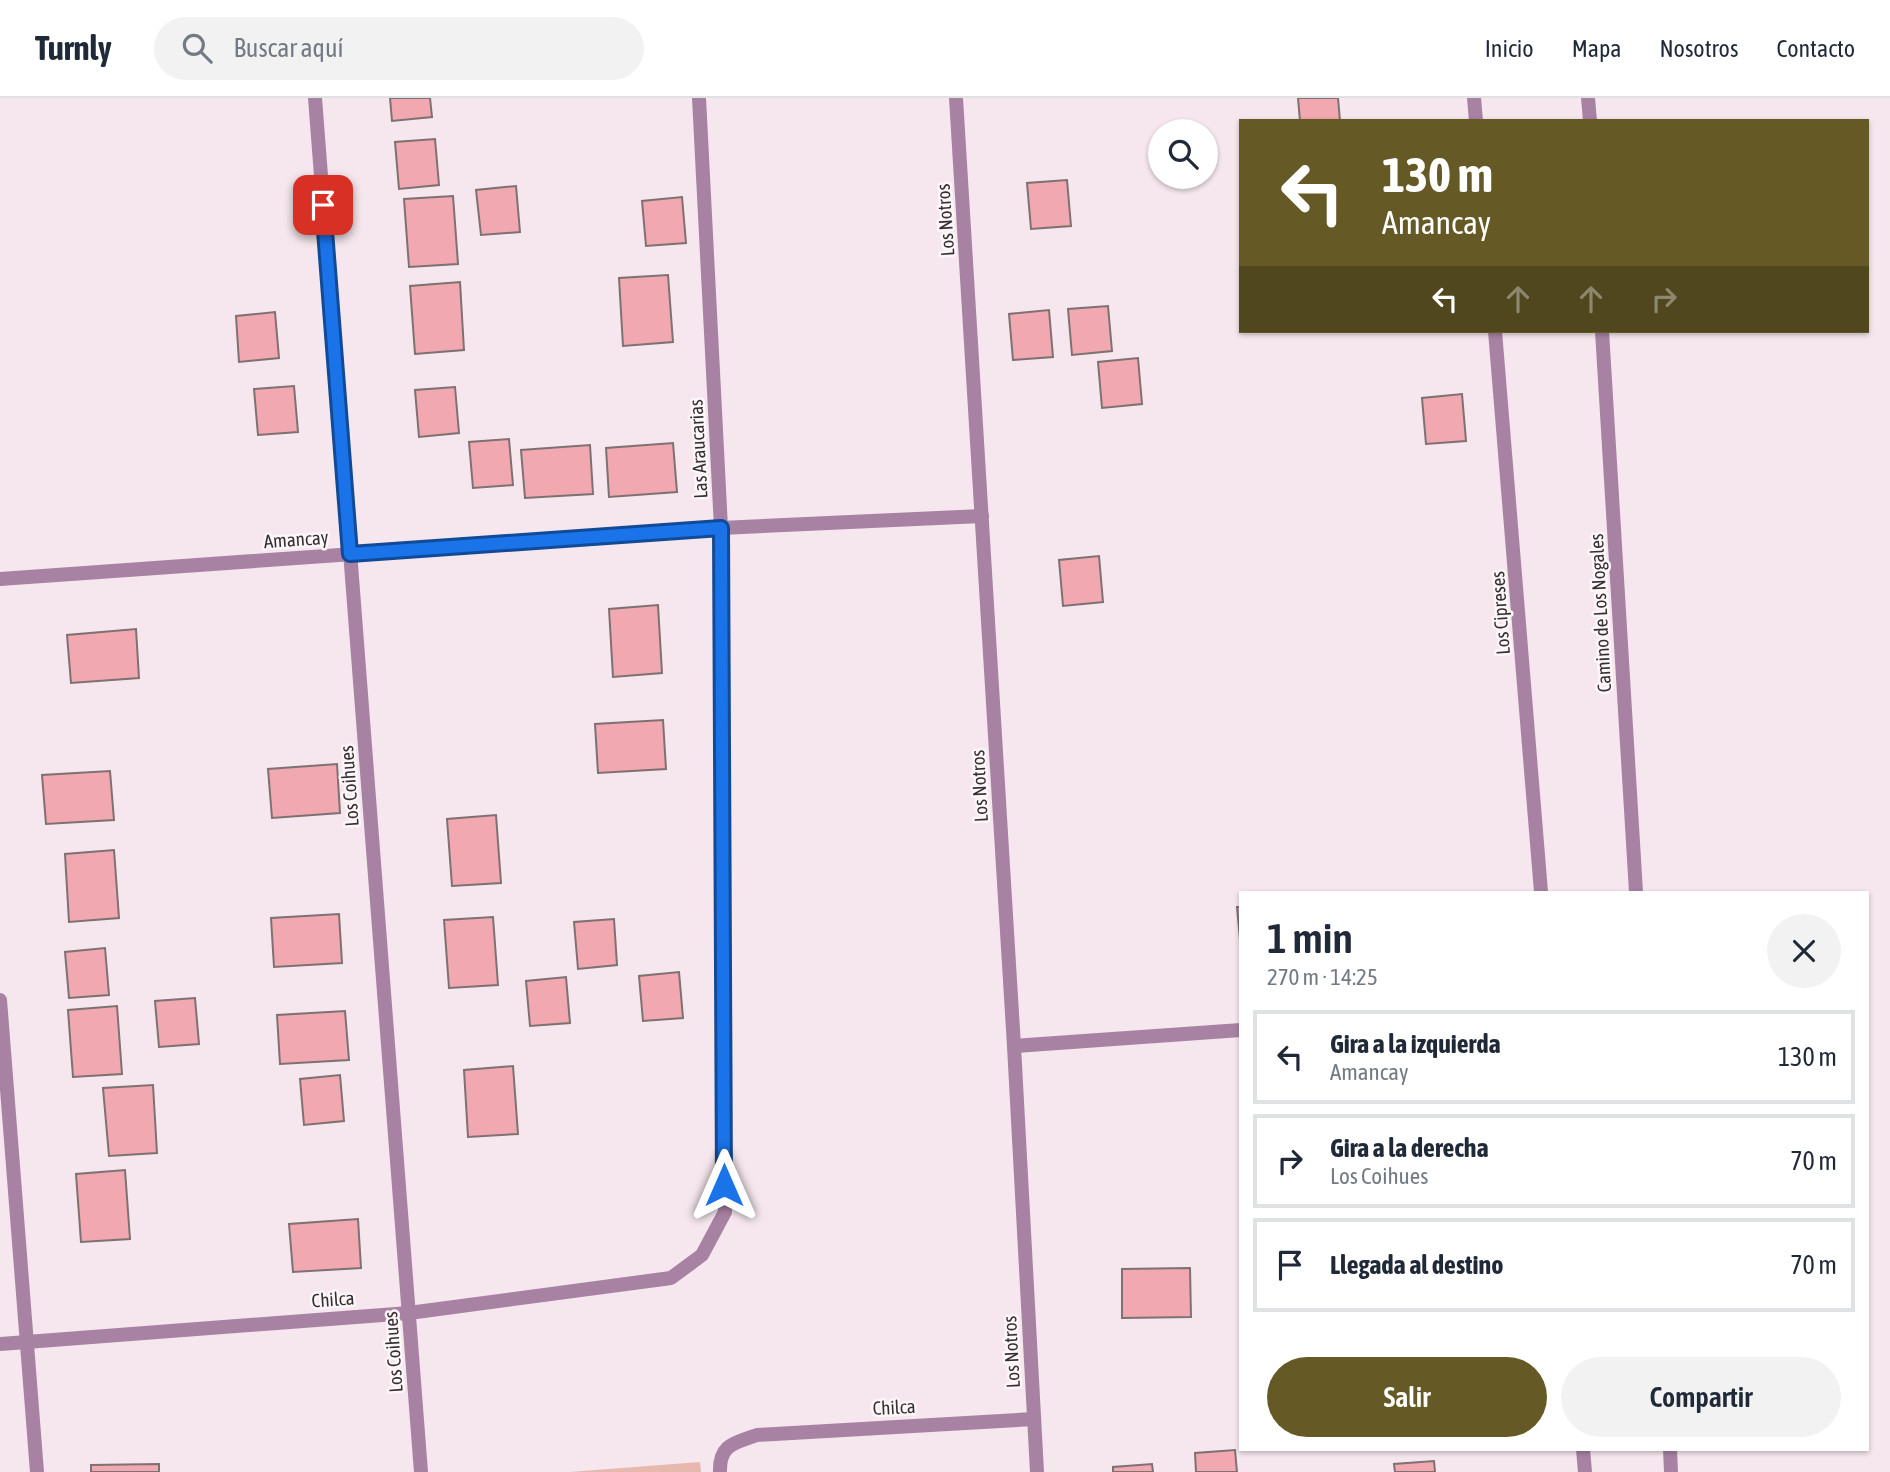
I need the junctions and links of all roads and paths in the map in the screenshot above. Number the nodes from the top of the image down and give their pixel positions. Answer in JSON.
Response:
{"nodes":[{"id":1,"x":315,"y":98,"type":"edge"},
{"id":2,"x":699,"y":98,"type":"edge"},
{"id":3,"x":956,"y":98,"type":"edge"},
{"id":4,"x":1474,"y":98,"type":"edge"},
{"id":5,"x":1588,"y":98,"type":"edge"},
{"id":6,"x":1476,"y":119,"type":"edge"},
{"id":7,"x":1590,"y":119,"type":"edge"},
{"id":8,"x":1495,"y":333,"type":"edge"},
{"id":9,"x":1602,"y":333,"type":"edge"},
{"id":10,"x":982,"y":516,"type":"junction"},
{"id":11,"x":721,"y":528,"type":"junction"},
{"id":12,"x":350,"y":554,"type":"junction"},
{"id":13,"x":0,"y":579,"type":"edge"},
{"id":14,"x":1541,"y":891,"type":"edge"},
{"id":15,"x":1636,"y":891,"type":"edge"},
{"id":16,"x":0,"y":1000,"type":"edge"},
{"id":17,"x":1239,"y":1030,"type":"edge"},
{"id":18,"x":1014,"y":1046,"type":"junction"},
{"id":19,"x":702,"y":1255,"type":"joint"},
{"id":20,"x":409,"y":1313,"type":"junction"},
{"id":21,"x":27,"y":1342,"type":"junction"},
{"id":22,"x":0,"y":1344,"type":"edge"},
{"id":23,"x":1034,"y":1419,"type":"junction"},
{"id":24,"x":1583,"y":1451,"type":"edge"},
{"id":25,"x":1670,"y":1451,"type":"edge"},
{"id":26,"x":37,"y":1472,"type":"edge"},
{"id":27,"x":421,"y":1472,"type":"edge"},
{"id":28,"x":720,"y":1472,"type":"edge"},
{"id":29,"x":1037,"y":1472,"type":"edge"},
{"id":30,"x":1585,"y":1472,"type":"edge"},
{"id":31,"x":1671,"y":1472,"type":"edge"}],
"edges":[{"from":1,"to":12,"type":"street","name":"Los Coihues"},
{"from":2,"to":11,"type":"street","name":"Las Araucarias"},
{"from":3,"to":10,"type":"street","name":"Los Notros"},
{"from":4,"to":6,"type":"street"},
{"from":5,"to":7,"type":"street"},
{"from":8,"to":14,"type":"street","name":"Los Cipreses"},
{"from":9,"to":15,"type":"street","name":"Camino de Los Nogales"},
{"from":10,"to":11,"type":"street","name":"Amancay"},
{"from":10,"to":18,"type":"street","name":"Los Notros"},
{"from":11,"to":12,"type":"street","name":"Amancay"},
{"from":11,"to":19,"type":"street","name":"Las Araucarias"},
{"from":12,"to":13,"type":"street","name":"Amancay"},
{"from":12,"to":20,"type":"street","name":"Los Coihues"},
{"from":16,"to":21,"type":"street"},
{"from":17,"to":18,"type":"street"},
{"from":18,"to":23,"type":"street","name":"Los Notros"},
{"from":19,"to":20,"type":"street","name":"Chilca"},
{"from":20,"to":21,"type":"street","name":"Chilca"},
{"from":20,"to":27,"type":"street","name":"Los Coihues"},
{"from":21,"to":22,"type":"street","name":"Chilca"},
{"from":21,"to":26,"type":"street"},
{"from":23,"to":28,"type":"street","name":"Chilca"},
{"from":23,"to":29,"type":"street","name":"Los Notros"},
{"from":24,"to":30,"type":"street"},
{"from":25,"to":31,"type":"street"}]}
